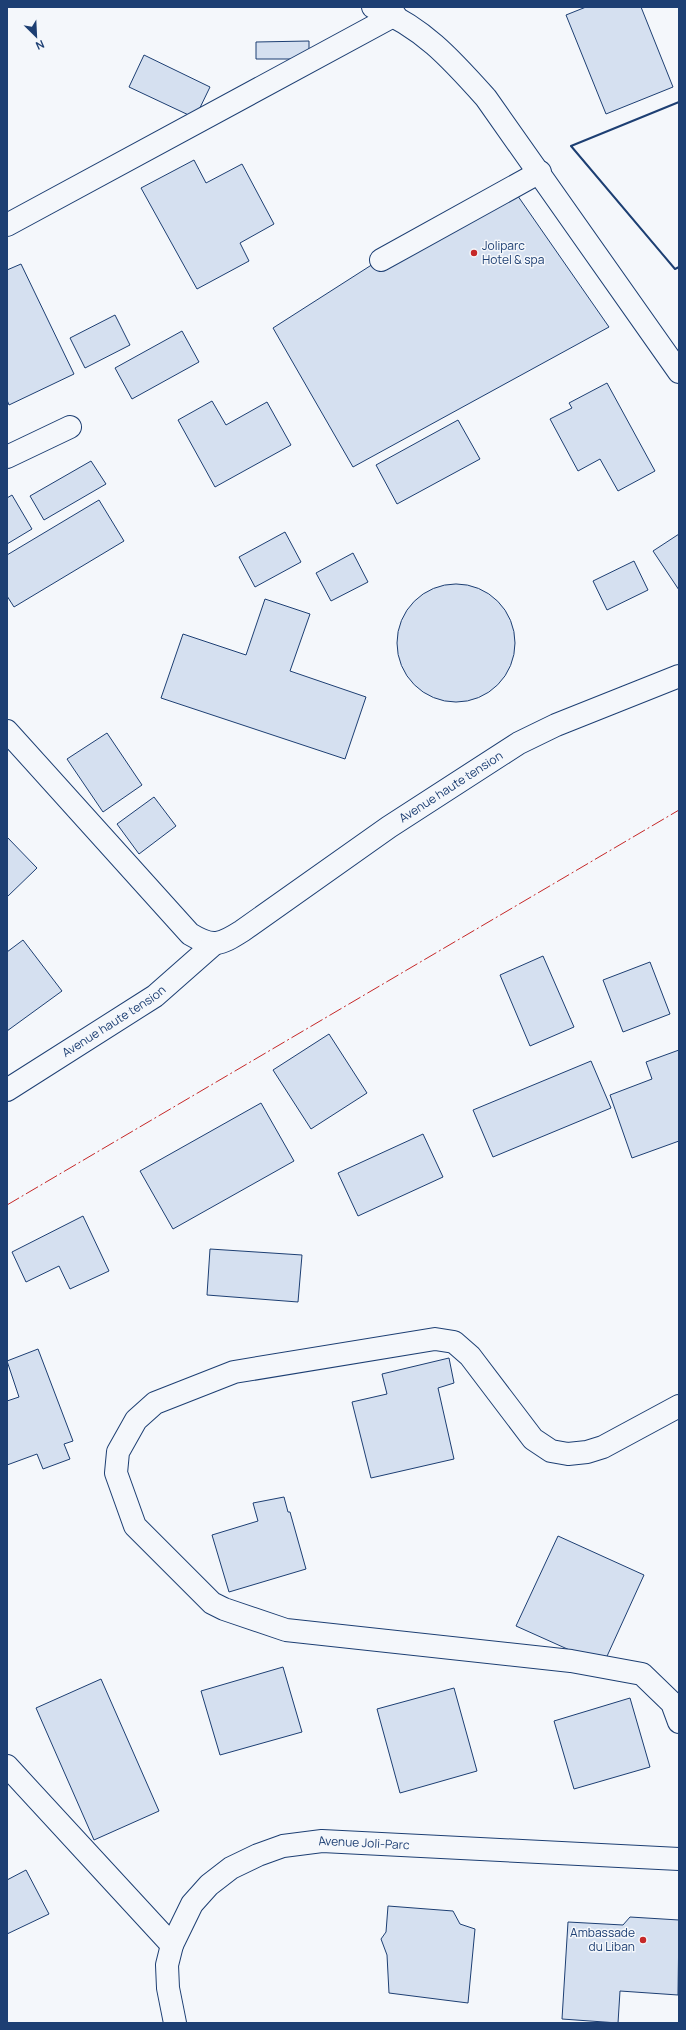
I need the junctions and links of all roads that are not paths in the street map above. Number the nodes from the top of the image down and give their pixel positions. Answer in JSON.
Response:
{"nodes":[{"id":1,"x":373,"y":7,"type":"edge"},
{"id":2,"x":395,"y":15,"type":"junction"},
{"id":3,"x":540,"y":172,"type":"junction"},
{"id":4,"x":7,"y":226,"type":"edge"},
{"id":5,"x":381,"y":260,"type":"dead end"},
{"id":6,"x":679,"y":372,"type":"edge"},
{"id":7,"x":70,"y":427,"type":"dead end"},
{"id":8,"x":7,"y":457,"type":"edge"},
{"id":9,"x":679,"y":676,"type":"edge"},
{"id":10,"x":7,"y":731,"type":"edge"},
{"id":11,"x":214,"y":944,"type":"junction"},
{"id":12,"x":7,"y":1090,"type":"edge"},
{"id":13,"x":679,"y":1406,"type":"edge"},
{"id":14,"x":679,"y":1722,"type":"edge"},
{"id":15,"x":7,"y":1766,"type":"edge"},
{"id":16,"x":679,"y":1859,"type":"edge"},
{"id":17,"x":172,"y":1945,"type":"junction"},
{"id":18,"x":175,"y":2023,"type":"edge"}],
"edges":[{"from":1,"to":2,"type":"street"},
{"from":2,"to":3,"type":"street"},
{"from":2,"to":4,"type":"street"},
{"from":3,"to":5,"type":"street"},
{"from":3,"to":6,"type":"street"},
{"from":7,"to":8,"type":"street"},
{"from":9,"to":11,"type":"street","name":"Avenue haute tension"},
{"from":10,"to":11,"type":"street"},
{"from":11,"to":12,"type":"street","name":"Avenue haute tension"},
{"from":13,"to":14,"type":"street"},
{"from":15,"to":17,"type":"street"},
{"from":16,"to":17,"type":"street","name":"Avenue Joli-Parc"},
{"from":17,"to":18,"type":"street","name":"Avenue Joli-Parc"}]}
